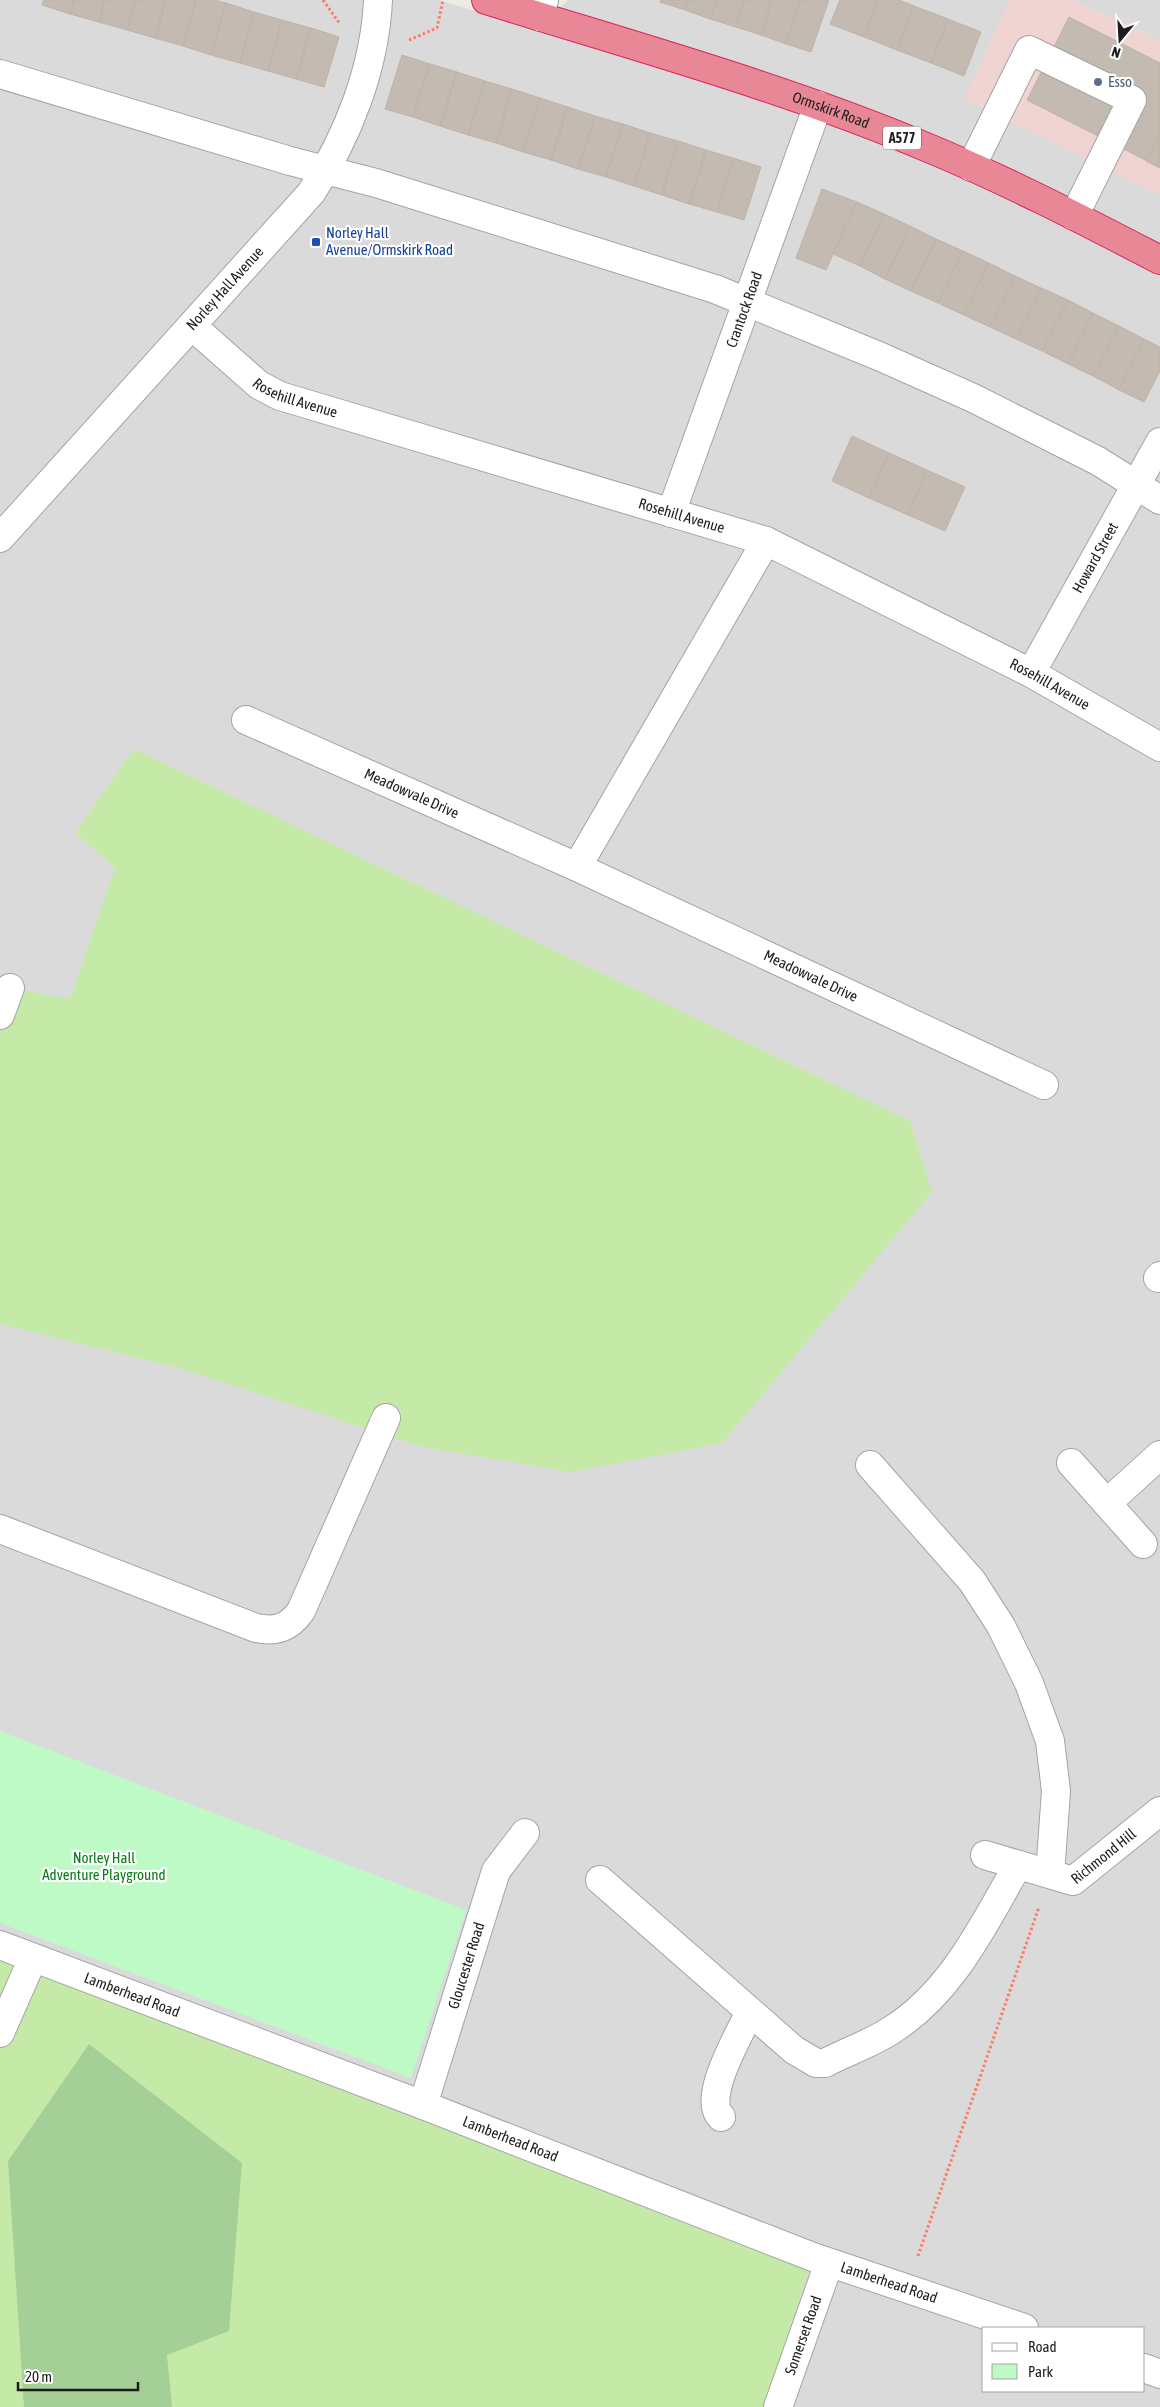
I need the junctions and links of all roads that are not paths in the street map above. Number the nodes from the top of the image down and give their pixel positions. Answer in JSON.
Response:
{"nodes":[{"id":1,"x":378,"y":0,"type":"edge"},
{"id":2,"x":486,"y":0,"type":"edge"},
{"id":3,"x":542,"y":9,"type":"edge"},
{"id":4,"x":0,"y":74,"type":"edge"},
{"id":5,"x":818,"y":105,"type":"junction"},
{"id":6,"x":971,"y":167,"type":"junction"},
{"id":7,"x":327,"y":170,"type":"junction"},
{"id":8,"x":1074,"y":216,"type":"junction"},
{"id":9,"x":1160,"y":260,"type":"edge"},
{"id":10,"x":746,"y":303,"type":"junction"},
{"id":11,"x":192,"y":326,"type":"junction"},
{"id":12,"x":1160,"y":442,"type":"edge"},
{"id":13,"x":1137,"y":485,"type":"junction"},
{"id":14,"x":1160,"y":500,"type":"edge"},
{"id":15,"x":671,"y":513,"type":"junction"},
{"id":16,"x":0,"y":537,"type":"edge"},
{"id":17,"x":766,"y":541,"type":"junction"},
{"id":18,"x":1031,"y":672,"type":"junction"},
{"id":19,"x":246,"y":720,"type":"dead end"},
{"id":20,"x":1160,"y":747,"type":"edge"},
{"id":21,"x":577,"y":867,"type":"junction"},
{"id":22,"x":10,"y":988,"type":"dead end"},
{"id":23,"x":0,"y":1015,"type":"edge"},
{"id":24,"x":1044,"y":1085,"type":"dead end"},
{"id":25,"x":386,"y":1418,"type":"dead end"},
{"id":26,"x":1160,"y":1455,"type":"edge"},
{"id":27,"x":1071,"y":1464,"type":"dead end"},
{"id":28,"x":870,"y":1465,"type":"dead end"},
{"id":29,"x":1107,"y":1503,"type":"junction"},
{"id":30,"x":0,"y":1530,"type":"edge"},
{"id":31,"x":1143,"y":1544,"type":"dead end"},
{"id":32,"x":1160,"y":1811,"type":"edge"},
{"id":33,"x":525,"y":1833,"type":"dead end"},
{"id":34,"x":985,"y":1854,"type":"dead end"},
{"id":35,"x":1018,"y":1865,"type":"junction"},
{"id":36,"x":1050,"y":1874,"type":"junction"},
{"id":37,"x":600,"y":1880,"type":"dead end"},
{"id":38,"x":0,"y":1945,"type":"edge"},
{"id":39,"x":33,"y":1958,"type":"junction"},
{"id":40,"x":750,"y":2012,"type":"junction"},
{"id":41,"x":0,"y":2033,"type":"edge"},
{"id":42,"x":423,"y":2105,"type":"junction"},
{"id":43,"x":721,"y":2117,"type":"dead end"},
{"id":44,"x":829,"y":2263,"type":"junction"},
{"id":45,"x":1021,"y":2327,"type":"edge"},
{"id":46,"x":1145,"y":2368,"type":"edge"},
{"id":47,"x":1160,"y":2374,"type":"edge"},
{"id":48,"x":778,"y":2407,"type":"edge"}],
"edges":[{"from":1,"to":7,"type":"street","name":"Norley Hall Avenue"},
{"from":2,"to":3,"type":"highway","name":"Ormskirk Road","number":"A577"},
{"from":3,"to":5,"type":"highway","name":"Ormskirk Road","number":"A577"},
{"from":4,"to":7,"type":"street"},
{"from":5,"to":6,"type":"highway","name":"Ormskirk Road","number":"A577"},
{"from":5,"to":10,"type":"street","name":"Crantock Road"},
{"from":6,"to":8,"type":"highway","name":"Ormskirk Road","number":"A577"},
{"from":6,"to":8,"type":"street"},
{"from":7,"to":10,"type":"street"},
{"from":7,"to":11,"type":"street","name":"Norley Hall Avenue"},
{"from":8,"to":9,"type":"highway","name":"Ormskirk Road","number":"A577"},
{"from":10,"to":13,"type":"street"},
{"from":10,"to":15,"type":"street","name":"Crantock Road"},
{"from":11,"to":15,"type":"street","name":"Rosehill Avenue"},
{"from":11,"to":16,"type":"street","name":"Norley Hall Avenue"},
{"from":12,"to":13,"type":"street","name":"Howard Street"},
{"from":13,"to":14,"type":"street"},
{"from":13,"to":18,"type":"street","name":"Howard Street"},
{"from":15,"to":17,"type":"street","name":"Rosehill Avenue"},
{"from":17,"to":18,"type":"street","name":"Rosehill Avenue"},
{"from":17,"to":21,"type":"street"},
{"from":18,"to":20,"type":"street","name":"Rosehill Avenue"},
{"from":19,"to":21,"type":"street","name":"Meadowvale Drive"},
{"from":21,"to":24,"type":"street","name":"Meadowvale Drive"},
{"from":22,"to":23,"type":"street"},
{"from":25,"to":30,"type":"street"},
{"from":26,"to":29,"type":"street"},
{"from":27,"to":29,"type":"street"},
{"from":28,"to":36,"type":"street"},
{"from":29,"to":31,"type":"street"},
{"from":32,"to":36,"type":"street","name":"Richmond Hill"},
{"from":33,"to":42,"type":"street","name":"Gloucester Road"},
{"from":34,"to":35,"type":"street","name":"Richmond Hill"},
{"from":35,"to":36,"type":"street","name":"Richmond Hill"},
{"from":35,"to":40,"type":"street"},
{"from":37,"to":40,"type":"street"},
{"from":38,"to":39,"type":"street","name":"Lamberhead Road"},
{"from":39,"to":41,"type":"street"},
{"from":39,"to":42,"type":"street","name":"Lamberhead Road"},
{"from":40,"to":43,"type":"street"},
{"from":42,"to":44,"type":"street","name":"Lamberhead Road"},
{"from":44,"to":45,"type":"street","name":"Lamberhead Road"},
{"from":44,"to":48,"type":"street","name":"Somerset Road"},
{"from":46,"to":47,"type":"street"}]}
